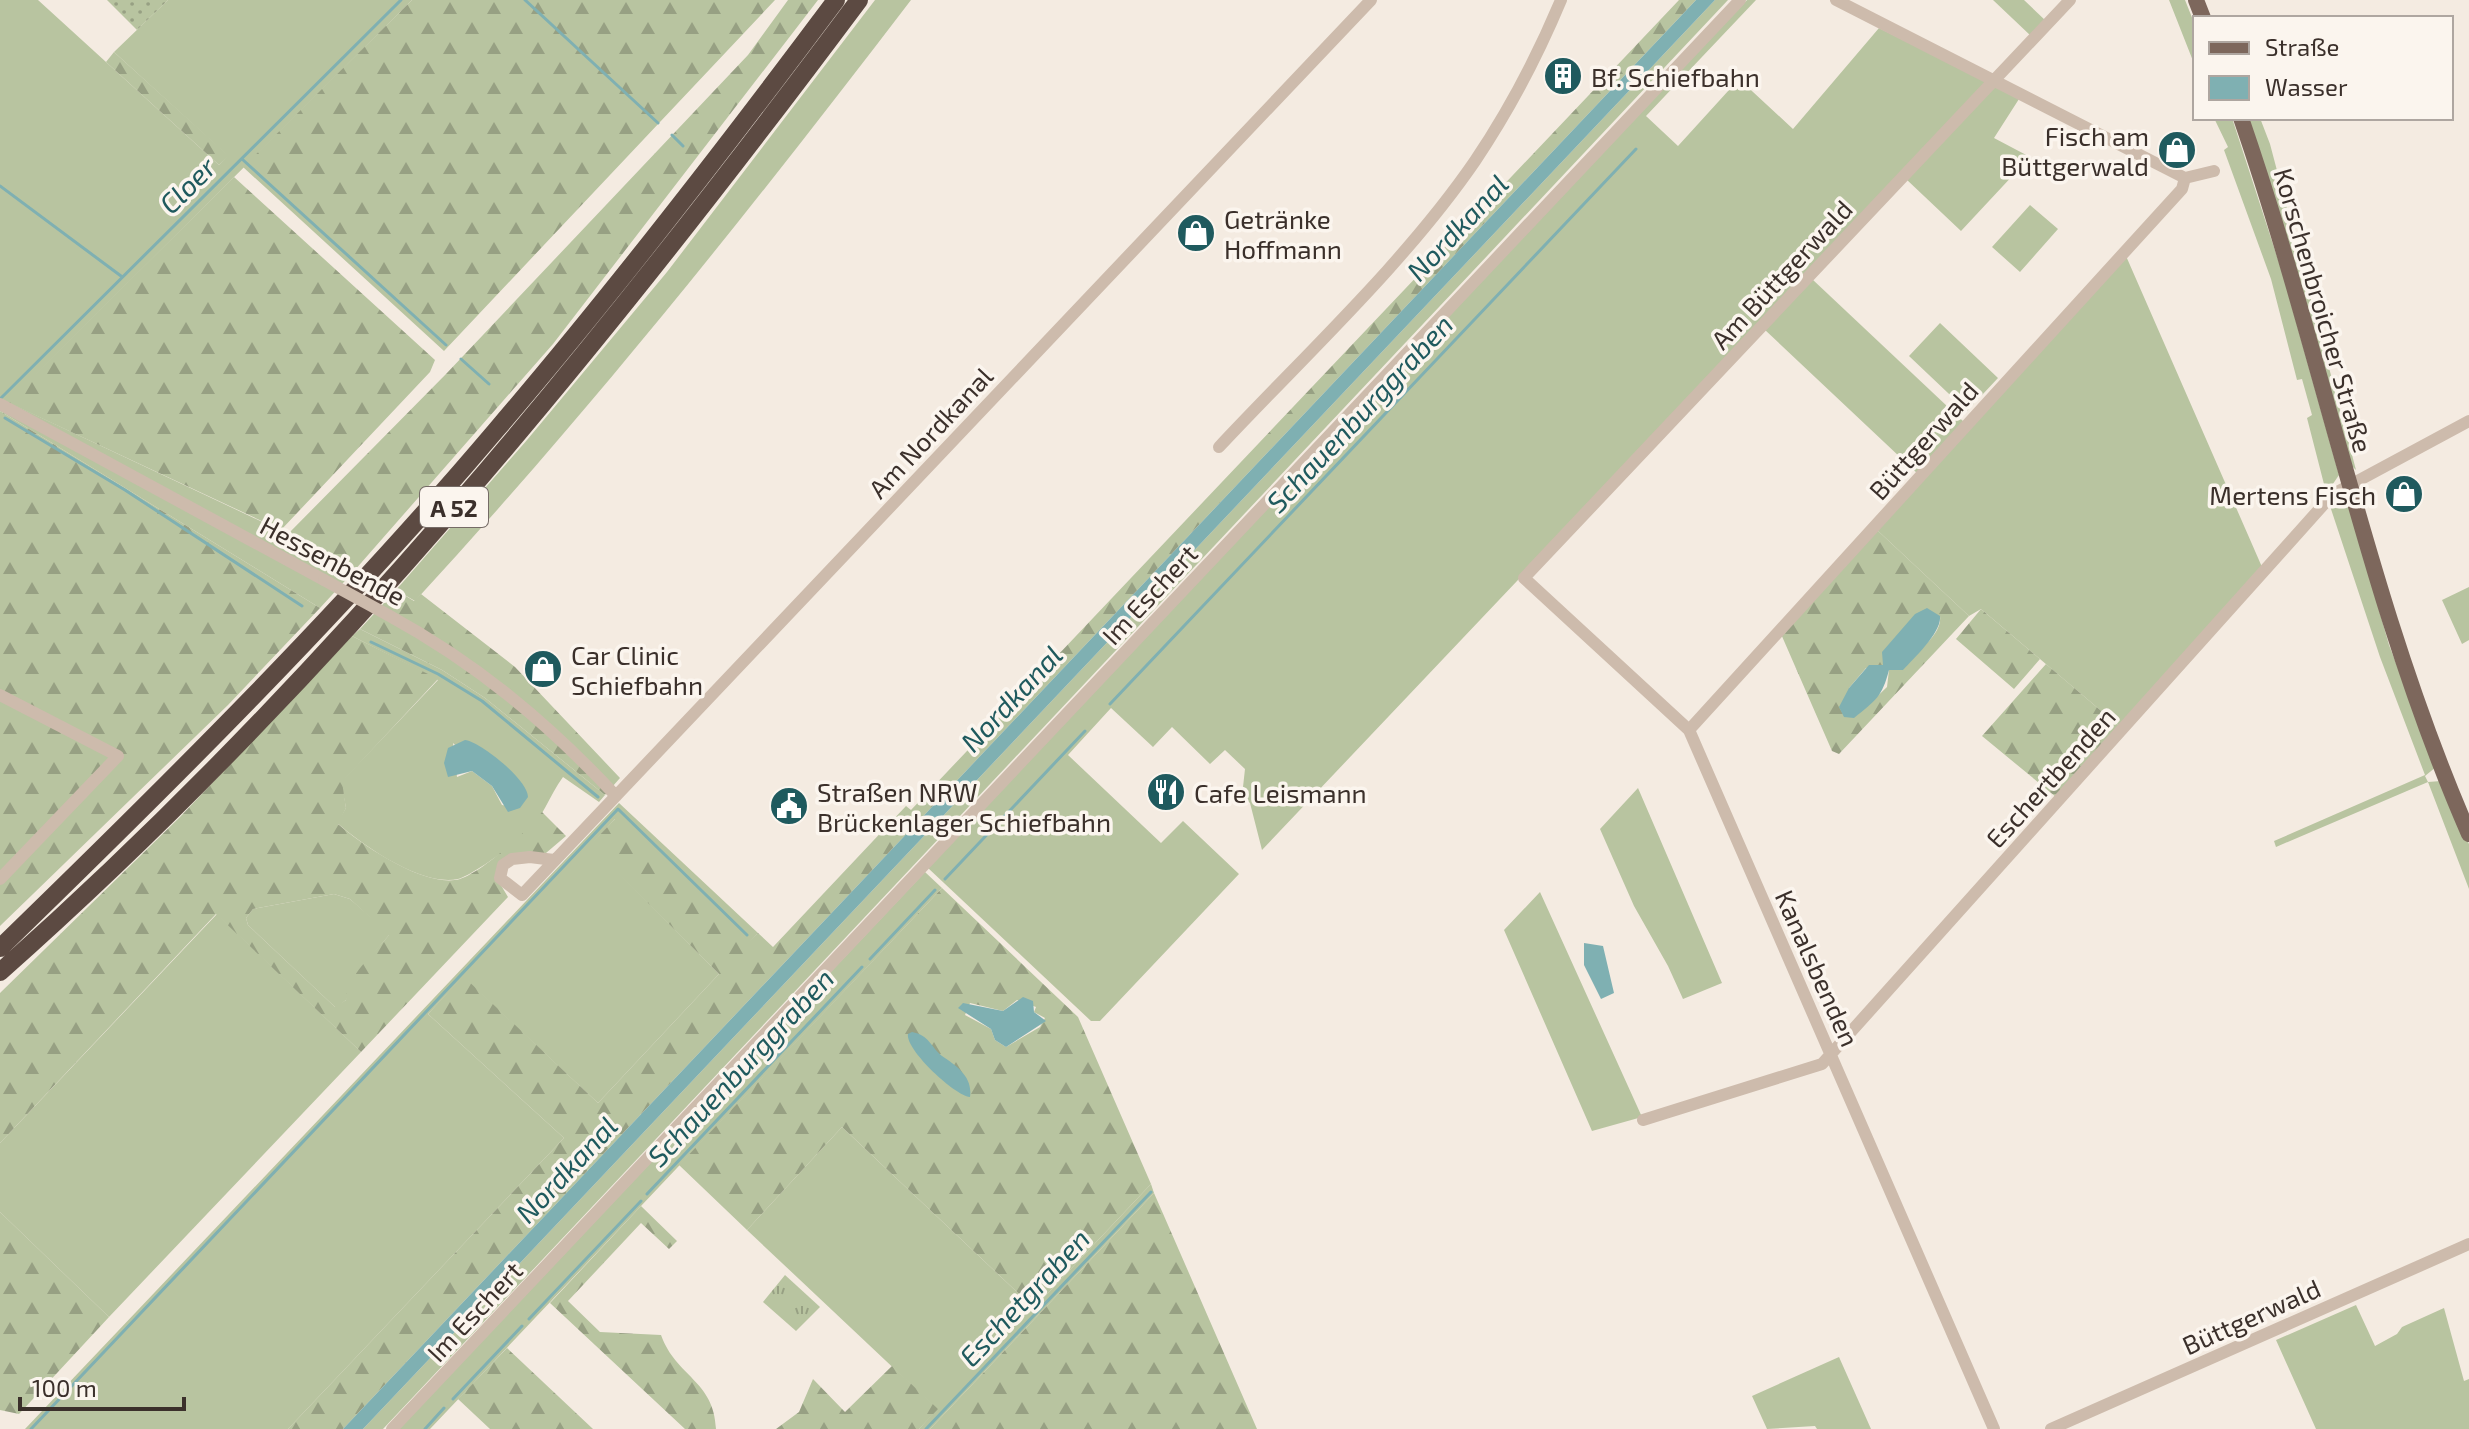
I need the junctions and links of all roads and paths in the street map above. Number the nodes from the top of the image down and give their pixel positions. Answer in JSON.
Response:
{"nodes":[{"id":1,"x":836,"y":0,"type":"edge"},
{"id":2,"x":859,"y":0,"type":"edge"},
{"id":3,"x":1371,"y":0,"type":"edge"},
{"id":4,"x":1561,"y":0,"type":"edge"},
{"id":5,"x":1740,"y":0,"type":"edge"},
{"id":6,"x":1836,"y":0,"type":"edge"},
{"id":7,"x":2070,"y":0,"type":"edge"},
{"id":8,"x":1995,"y":80,"type":"junction"},
{"id":9,"x":2242,"y":120,"type":"edge"},
{"id":10,"x":2214,"y":171,"type":"dead end"},
{"id":11,"x":2185,"y":178,"type":"junction"},
{"id":12,"x":3,"y":405,"type":"edge"},
{"id":13,"x":2469,"y":421,"type":"edge"},
{"id":14,"x":1219,"y":447,"type":"dead end"},
{"id":15,"x":2349,"y":487,"type":"junction"},
{"id":16,"x":1524,"y":578,"type":"joint"},
{"id":17,"x":0,"y":695,"type":"edge"},
{"id":18,"x":1689,"y":730,"type":"junction"},
{"id":19,"x":616,"y":796,"type":"junction"},
{"id":20,"x":2469,"y":834,"type":"edge"},
{"id":21,"x":554,"y":860,"type":"junction"},
{"id":22,"x":0,"y":879,"type":"edge"},
{"id":23,"x":0,"y":948,"type":"edge"},
{"id":24,"x":0,"y":974,"type":"edge"},
{"id":25,"x":1832,"y":1054,"type":"junction"},
{"id":26,"x":1643,"y":1120,"type":"dead end"},
{"id":27,"x":2469,"y":1244,"type":"edge"},
{"id":28,"x":392,"y":1429,"type":"edge"},
{"id":29,"x":1994,"y":1429,"type":"edge"},
{"id":30,"x":2051,"y":1429,"type":"edge"}],
"edges":[{"from":1,"to":23,"type":"highway","number":"A 52"},
{"from":2,"to":24,"type":"highway","number":"A 52"},
{"from":3,"to":19,"type":"street","name":"Am Nordkanal"},
{"from":4,"to":14,"type":"street"},
{"from":5,"to":28,"type":"street","name":"Im Eschert"},
{"from":6,"to":8,"type":"street"},
{"from":7,"to":8,"type":"street","name":"Am Büttgerwald"},
{"from":8,"to":11,"type":"street"},
{"from":8,"to":16,"type":"street","name":"Am Büttgerwald"},
{"from":9,"to":15,"type":"main road","name":"Korschenbroicher Straße"},
{"from":10,"to":11,"type":"street"},
{"from":11,"to":18,"type":"street","name":"Büttgerwald"},
{"from":12,"to":19,"type":"street","name":"Hessenbende","bridge":true},
{"from":13,"to":15,"type":"street","name":"Eschertbenden"},
{"from":15,"to":20,"type":"main road","name":"Korschenbroicher Straße"},
{"from":15,"to":25,"type":"street","name":"Eschertbenden"},
{"from":16,"to":18,"type":"street","name":"Kanalsbenden"},
{"from":17,"to":22,"type":"street"},
{"from":18,"to":25,"type":"street","name":"Kanalsbenden"},
{"from":19,"to":21,"type":"street","name":"Am Nordkanal"},
{"from":21,"to":21,"type":"street","name":"Am Nordkanal"},
{"from":25,"to":26,"type":"street","name":"Eschertbenden"},
{"from":25,"to":29,"type":"street","name":"Kanalsbenden"},
{"from":27,"to":30,"type":"street","name":"Büttgerwald"}]}
